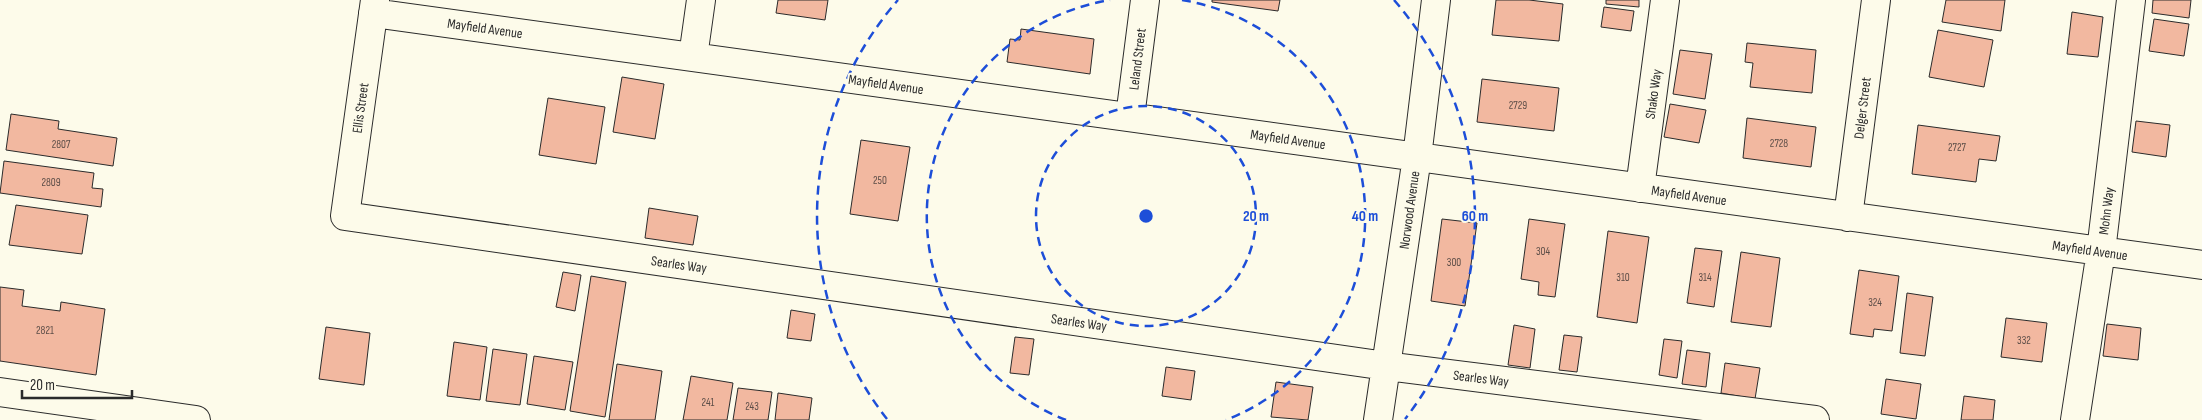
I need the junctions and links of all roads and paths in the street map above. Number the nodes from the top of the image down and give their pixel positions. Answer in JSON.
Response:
{"nodes":[{"id":1,"x":701,"y":0,"type":"edge"},
{"id":2,"x":1145,"y":0,"type":"edge"},
{"id":3,"x":1436,"y":0,"type":"edge"},
{"id":4,"x":1665,"y":0,"type":"edge"},
{"id":5,"x":1876,"y":0,"type":"edge"},
{"id":6,"x":2130,"y":0,"type":"edge"},
{"id":7,"x":374,"y":6,"type":"edge"},
{"id":8,"x":694,"y":57,"type":"junction"},
{"id":9,"x":1130,"y":117,"type":"junction"},
{"id":10,"x":1417,"y":157,"type":"junction"},
{"id":11,"x":1640,"y":188,"type":"junction"},
{"id":12,"x":345,"y":216,"type":"joint"},
{"id":13,"x":1848,"y":217,"type":"junction"},
{"id":14,"x":2101,"y":251,"type":"junction"},
{"id":15,"x":2202,"y":265,"type":"edge"},
{"id":16,"x":1386,"y":366,"type":"junction"},
{"id":17,"x":0,"y":392,"type":"edge"},
{"id":18,"x":196,"y":420,"type":"edge"},
{"id":19,"x":1378,"y":420,"type":"edge"},
{"id":20,"x":1815,"y":420,"type":"edge"},
{"id":21,"x":2075,"y":420,"type":"edge"}],
"edges":[{"from":1,"to":8,"type":"street"},
{"from":2,"to":9,"type":"street","name":"Leland Street"},
{"from":3,"to":10,"type":"street","name":"Norwood Avenue"},
{"from":4,"to":11,"type":"street","name":"Shako Way"},
{"from":5,"to":13,"type":"street","name":"Delger Street"},
{"from":6,"to":14,"type":"street","name":"Mohn Way"},
{"from":7,"to":8,"type":"street","name":"Mayfield Avenue"},
{"from":7,"to":12,"type":"street","name":"Ellis Street"},
{"from":8,"to":9,"type":"street","name":"Mayfield Avenue"},
{"from":9,"to":10,"type":"street","name":"Mayfield Avenue"},
{"from":10,"to":11,"type":"street","name":"Mayfield Avenue"},
{"from":10,"to":16,"type":"street","name":"Norwood Avenue"},
{"from":11,"to":13,"type":"street","name":"Mayfield Avenue"},
{"from":12,"to":16,"type":"street","name":"Searles Way"},
{"from":13,"to":14,"type":"street","name":"Mayfield Avenue"},
{"from":14,"to":15,"type":"street","name":"Mayfield Avenue"},
{"from":14,"to":21,"type":"street","name":"Mohn Way"},
{"from":16,"to":19,"type":"street","name":"Norwood Avenue"},
{"from":16,"to":20,"type":"street","name":"Searles Way"},
{"from":17,"to":18,"type":"street"}]}
